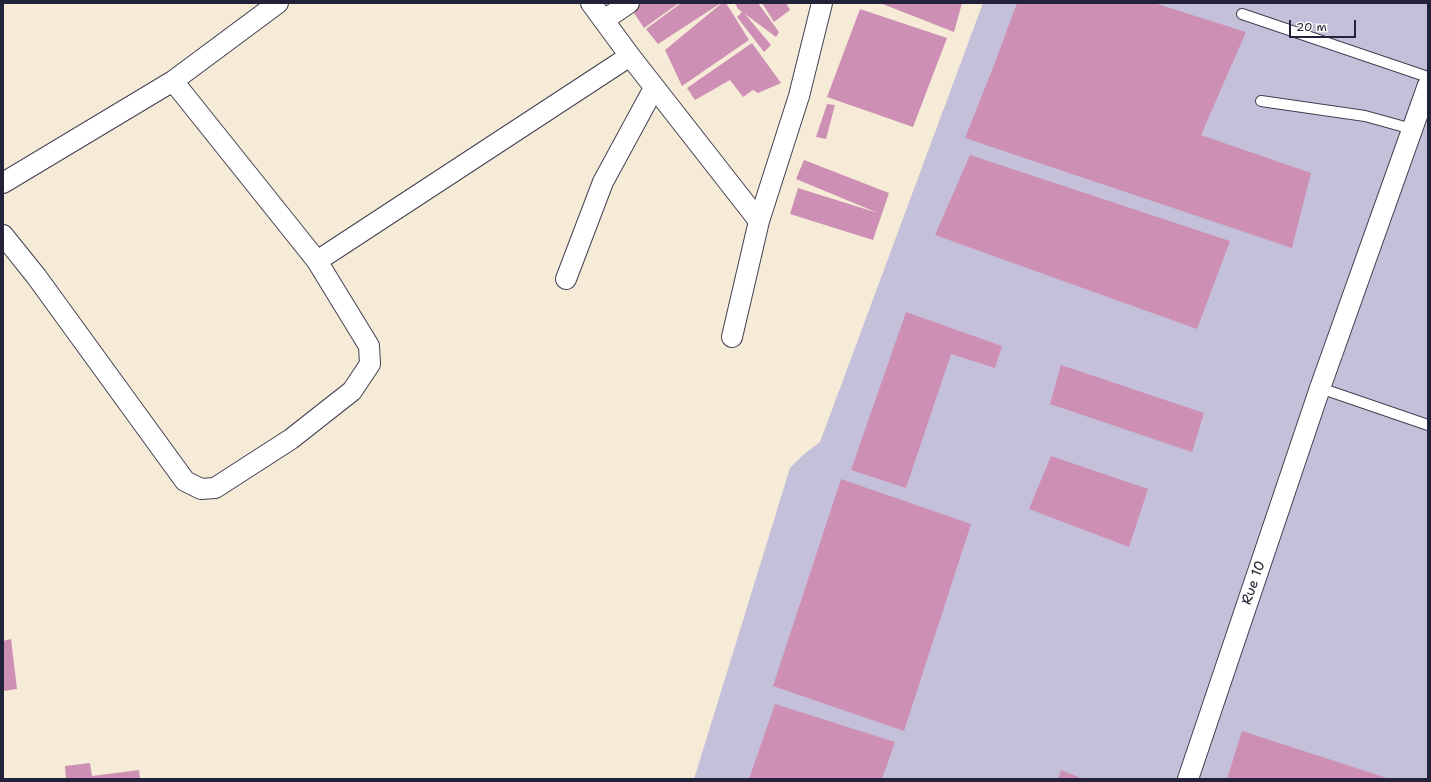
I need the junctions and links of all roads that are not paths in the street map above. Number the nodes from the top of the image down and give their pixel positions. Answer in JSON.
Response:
{"nodes":[{"id":1,"x":278,"y":3,"type":"edge"},
{"id":2,"x":591,"y":3,"type":"edge"},
{"id":3,"x":629,"y":3,"type":"edge"},
{"id":4,"x":822,"y":3,"type":"edge"},
{"id":5,"x":1242,"y":14,"type":"dead end"},
{"id":6,"x":604,"y":20,"type":"junction"},
{"id":7,"x":630,"y":56,"type":"junction"},
{"id":8,"x":1428,"y":77,"type":"edge"},
{"id":9,"x":173,"y":81,"type":"junction"},
{"id":10,"x":1428,"y":85,"type":"edge"},
{"id":11,"x":654,"y":88,"type":"junction"},
{"id":12,"x":1261,"y":100,"type":"dead end"},
{"id":13,"x":1412,"y":129,"type":"junction"},
{"id":14,"x":3,"y":183,"type":"edge"},
{"id":15,"x":759,"y":221,"type":"junction"},
{"id":16,"x":3,"y":235,"type":"edge"},
{"id":17,"x":318,"y":261,"type":"junction"},
{"id":18,"x":566,"y":279,"type":"dead end"},
{"id":19,"x":732,"y":337,"type":"dead end"},
{"id":20,"x":1320,"y":388,"type":"junction"},
{"id":21,"x":1428,"y":425,"type":"edge"},
{"id":22,"x":1188,"y":779,"type":"edge"}],
"edges":[{"from":1,"to":9,"type":"street"},
{"from":2,"to":6,"type":"street"},
{"from":3,"to":6,"type":"street"},
{"from":4,"to":15,"type":"street"},
{"from":5,"to":8,"type":"lane"},
{"from":6,"to":7,"type":"street"},
{"from":7,"to":11,"type":"street"},
{"from":7,"to":17,"type":"street"},
{"from":9,"to":14,"type":"street"},
{"from":9,"to":17,"type":"street"},
{"from":10,"to":13,"type":"street","name":"Rue 10"},
{"from":11,"to":15,"type":"street"},
{"from":11,"to":18,"type":"street"},
{"from":12,"to":13,"type":"lane"},
{"from":13,"to":20,"type":"street","name":"Rue 10"},
{"from":15,"to":19,"type":"street"},
{"from":16,"to":17,"type":"street"},
{"from":20,"to":21,"type":"lane"},
{"from":20,"to":22,"type":"street","name":"Rue 10"}]}
